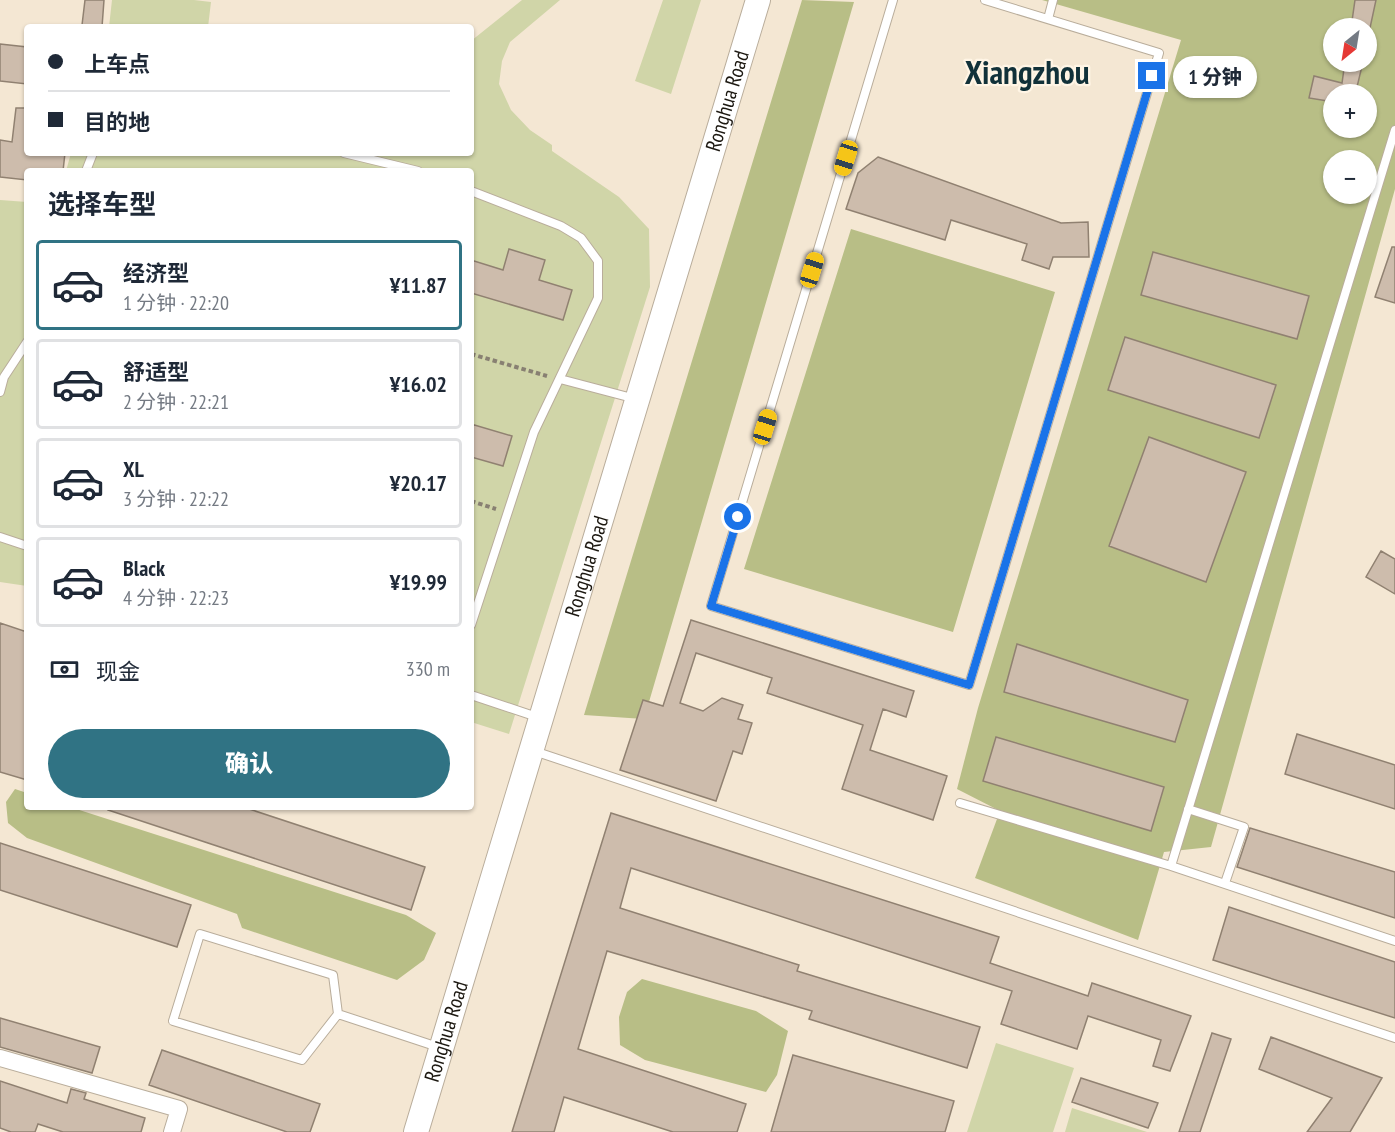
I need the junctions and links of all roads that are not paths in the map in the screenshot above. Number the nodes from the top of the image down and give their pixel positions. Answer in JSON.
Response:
{"nodes":[{"id":1,"x":758,"y":0,"type":"edge"},
{"id":2,"x":893,"y":0,"type":"edge"},
{"id":3,"x":985,"y":0,"type":"edge"},
{"id":4,"x":1053,"y":0,"type":"edge"},
{"id":5,"x":1048,"y":19,"type":"junction"},
{"id":6,"x":1395,"y":130,"type":"edge"},
{"id":7,"x":356,"y":156,"type":"edge"},
{"id":8,"x":406,"y":168,"type":"edge"},
{"id":9,"x":474,"y":192,"type":"edge"},
{"id":10,"x":24,"y":347,"type":"edge"},
{"id":11,"x":560,"y":379,"type":"junction"},
{"id":12,"x":0,"y":392,"type":"edge"},
{"id":13,"x":637,"y":399,"type":"junction"},
{"id":14,"x":0,"y":537,"type":"edge"},
{"id":15,"x":24,"y":545,"type":"edge"},
{"id":16,"x":474,"y":616,"type":"edge"},
{"id":17,"x":474,"y":696,"type":"edge"},
{"id":18,"x":540,"y":718,"type":"junction"},
{"id":19,"x":531,"y":750,"type":"junction"},
{"id":20,"x":960,"y":802,"type":"dead end"},
{"id":21,"x":1188,"y":809,"type":"junction"},
{"id":22,"x":1171,"y":866,"type":"junction"},
{"id":23,"x":1225,"y":883,"type":"junction"},
{"id":24,"x":1395,"y":941,"type":"edge"},
{"id":25,"x":338,"y":1014,"type":"junction"},
{"id":26,"x":1395,"y":1038,"type":"edge"},
{"id":27,"x":441,"y":1048,"type":"junction"},
{"id":28,"x":0,"y":1058,"type":"edge"},
{"id":29,"x":172,"y":1132,"type":"edge"},
{"id":30,"x":416,"y":1132,"type":"edge"}],
"edges":[{"from":1,"to":13,"type":"main road","name":"Ronghua Road"},
{"from":2,"to":5,"type":"lane"},
{"from":3,"to":5,"type":"lane"},
{"from":4,"to":5,"type":"lane"},
{"from":6,"to":21,"type":"lane"},
{"from":7,"to":8,"type":"lane"},
{"from":9,"to":11,"type":"lane"},
{"from":10,"to":12,"type":"lane"},
{"from":11,"to":13,"type":"lane"},
{"from":11,"to":16,"type":"lane"},
{"from":13,"to":18,"type":"main road","name":"Ronghua Road"},
{"from":14,"to":15,"type":"lane"},
{"from":17,"to":18,"type":"lane"},
{"from":18,"to":19,"type":"main road","name":"Ronghua Road"},
{"from":19,"to":26,"type":"lane"},
{"from":19,"to":27,"type":"main road","name":"Ronghua Road"},
{"from":20,"to":22,"type":"lane"},
{"from":21,"to":22,"type":"lane"},
{"from":21,"to":23,"type":"lane"},
{"from":22,"to":23,"type":"lane"},
{"from":23,"to":24,"type":"lane"},
{"from":25,"to":25,"type":"lane"},
{"from":25,"to":27,"type":"lane"},
{"from":27,"to":30,"type":"main road","name":"Ronghua Road"},
{"from":28,"to":29,"type":"street"}]}
